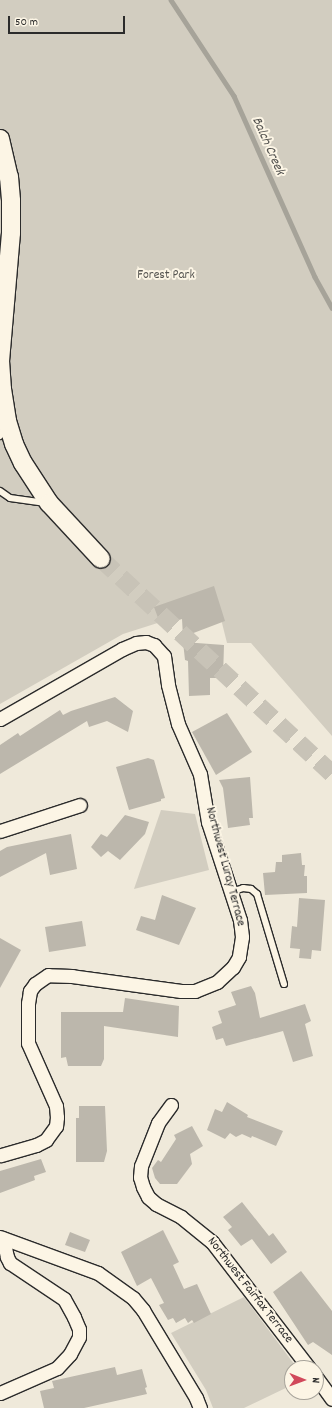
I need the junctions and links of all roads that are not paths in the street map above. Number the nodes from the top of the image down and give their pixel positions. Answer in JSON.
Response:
{"nodes":[{"id":1,"x":0,"y":139,"type":"edge"},
{"id":2,"x":4,"y":429,"type":"edge"},
{"id":3,"x":0,"y":491,"type":"edge"},
{"id":4,"x":48,"y":503,"type":"junction"},
{"id":5,"x":101,"y":559,"type":"tunnel mouth"},
{"id":6,"x":0,"y":719,"type":"edge"},
{"id":7,"x":80,"y":805,"type":"dead end"},
{"id":8,"x":0,"y":831,"type":"edge"},
{"id":9,"x":231,"y":892,"type":"junction"},
{"id":10,"x":284,"y":984,"type":"dead end"},
{"id":11,"x":170,"y":1105,"type":"dead end"},
{"id":12,"x":0,"y":1155,"type":"edge"},
{"id":13,"x":1,"y":1237,"type":"edge"},
{"id":14,"x":303,"y":1360,"type":"edge"},
{"id":15,"x":324,"y":1388,"type":"edge"},
{"id":16,"x":0,"y":1393,"type":"edge"},
{"id":17,"x":332,"y":1399,"type":"edge"},
{"id":18,"x":200,"y":1408,"type":"edge"}],
"edges":[{"from":1,"to":2,"type":"main road"},
{"from":2,"to":4,"type":"main road"},
{"from":3,"to":4,"type":"lane"},
{"from":4,"to":5,"type":"main road"},
{"from":6,"to":9,"type":"street","name":"Northwest Luray Terrace"},
{"from":7,"to":8,"type":"street"},
{"from":9,"to":10,"type":"lane"},
{"from":9,"to":12,"type":"street","name":"Northwest Luray Terrace"},
{"from":11,"to":14,"type":"street","name":"Northwest Fairfax Terrace"},
{"from":13,"to":16,"type":"street"},
{"from":13,"to":18,"type":"street"},
{"from":15,"to":17,"type":"street"}]}
